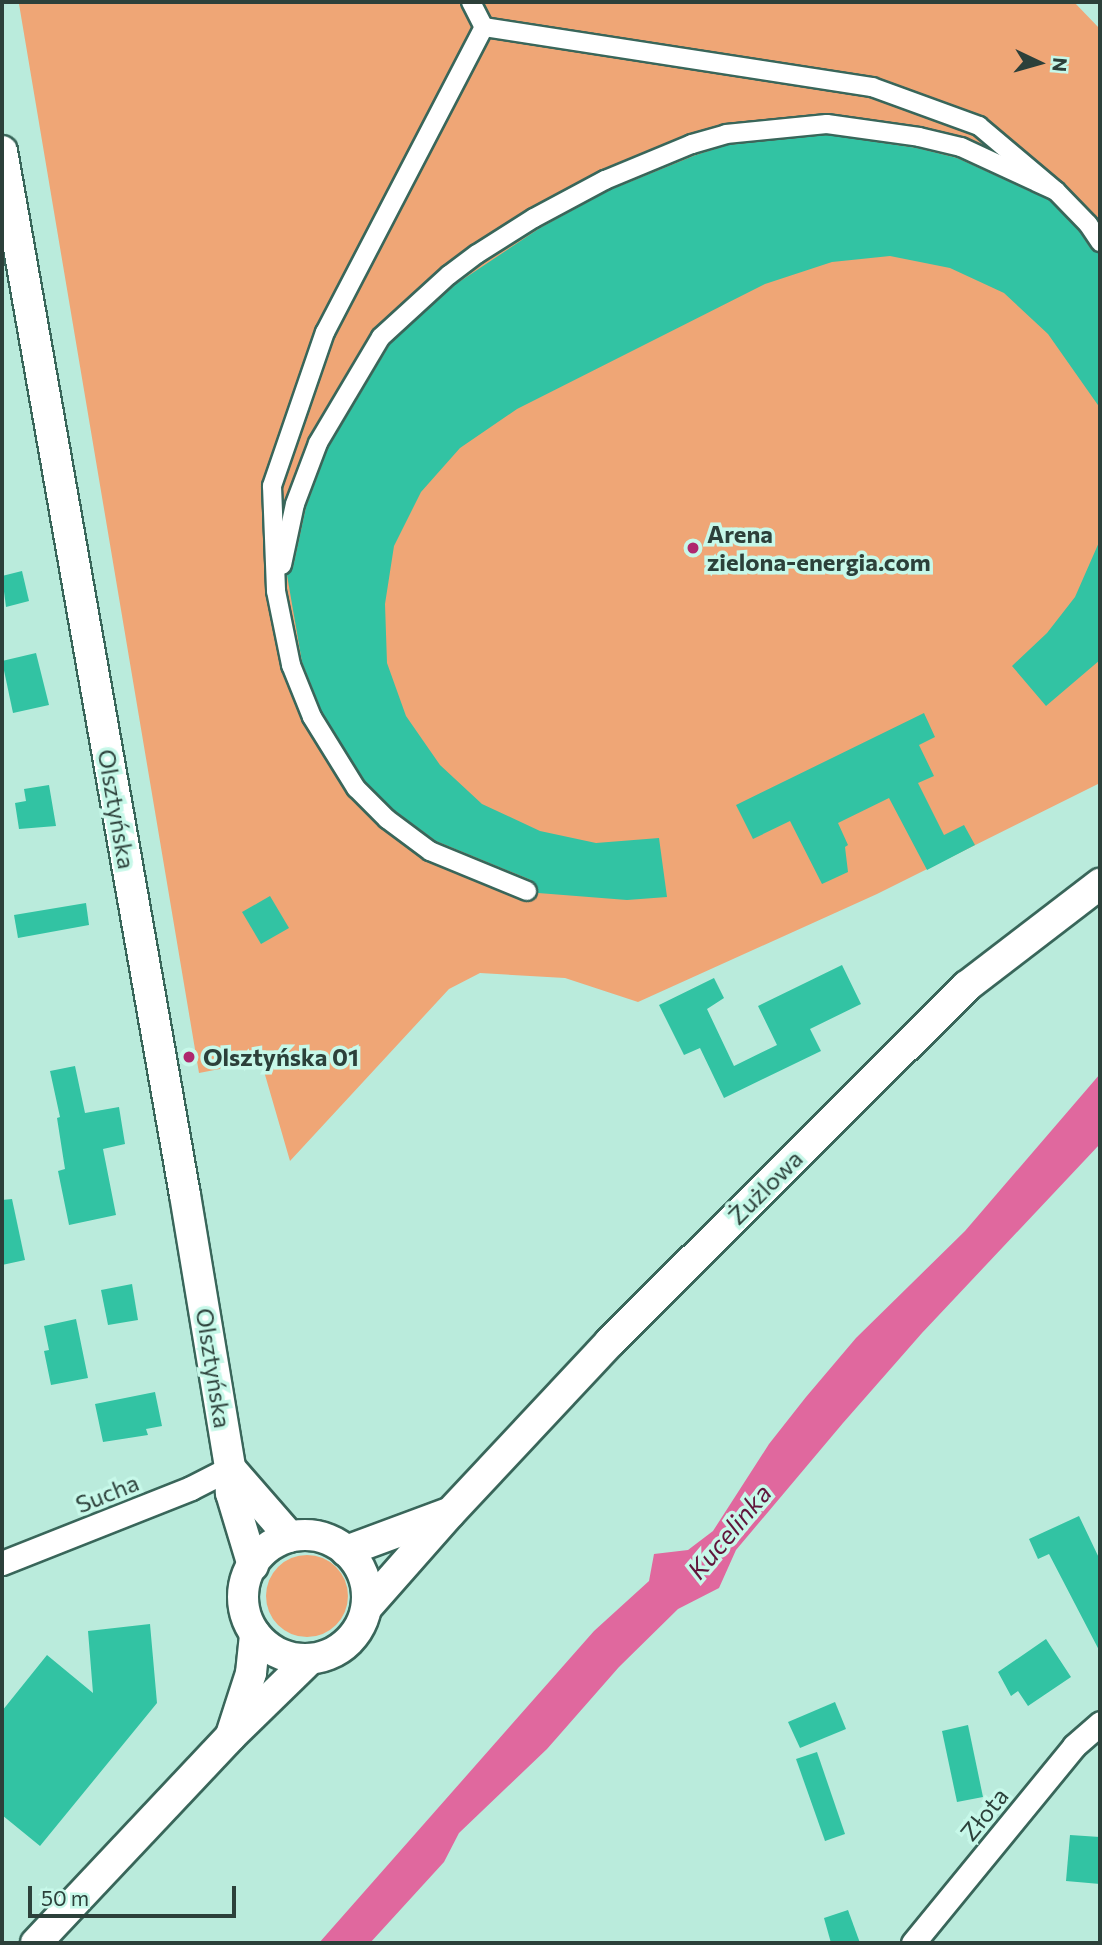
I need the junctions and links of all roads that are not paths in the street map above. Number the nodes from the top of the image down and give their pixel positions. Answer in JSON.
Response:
{"nodes":[{"id":1,"x":471,"y":2,"type":"edge"},
{"id":2,"x":484,"y":27,"type":"junction"},
{"id":3,"x":2,"y":151,"type":"edge"},
{"id":4,"x":1056,"y":191,"type":"junction"},
{"id":5,"x":1100,"y":242,"type":"edge"},
{"id":6,"x":276,"y":591,"type":"junction"},
{"id":7,"x":1100,"y":884,"type":"edge"},
{"id":8,"x":527,"y":891,"type":"dead end"},
{"id":9,"x":230,"y":1468,"type":"junction"},
{"id":10,"x":450,"y":1513,"type":"junction"},
{"id":11,"x":289,"y":1537,"type":"junction"},
{"id":12,"x":346,"y":1551,"type":"junction"},
{"id":13,"x":2,"y":1563,"type":"edge"},
{"id":14,"x":253,"y":1566,"type":"junction"},
{"id":15,"x":367,"y":1607,"type":"junction"},
{"id":16,"x":255,"y":1634,"type":"junction"},
{"id":17,"x":309,"y":1660,"type":"junction"},
{"id":18,"x":1100,"y":1723,"type":"edge"},
{"id":19,"x":231,"y":1735,"type":"junction"},
{"id":20,"x":36,"y":1943,"type":"edge"},
{"id":21,"x":913,"y":1943,"type":"edge"}],
"edges":[{"from":1,"to":2,"type":"street"},
{"from":2,"to":4,"type":"street"},
{"from":2,"to":6,"type":"street"},
{"from":3,"to":9,"type":"street","name":"Olsztyńska"},
{"from":4,"to":5,"type":"street"},
{"from":4,"to":6,"type":"street"},
{"from":6,"to":8,"type":"street"},
{"from":7,"to":10,"type":"street","name":"Żużlowa"},
{"from":9,"to":11,"type":"street"},
{"from":9,"to":13,"type":"street","name":"Sucha"},
{"from":9,"to":14,"type":"street","name":"Olsztyńska"},
{"from":10,"to":12,"type":"street","name":"Żużlowa"},
{"from":10,"to":15,"type":"street","name":"Żużlowa"},
{"from":11,"to":12,"type":"street"},
{"from":11,"to":14,"type":"street"},
{"from":12,"to":15,"type":"street"},
{"from":14,"to":16,"type":"street"},
{"from":15,"to":17,"type":"street"},
{"from":16,"to":17,"type":"street"},
{"from":16,"to":19,"type":"street"},
{"from":17,"to":19,"type":"street"},
{"from":18,"to":21,"type":"street","name":"Złota"},
{"from":19,"to":20,"type":"street"}]}
